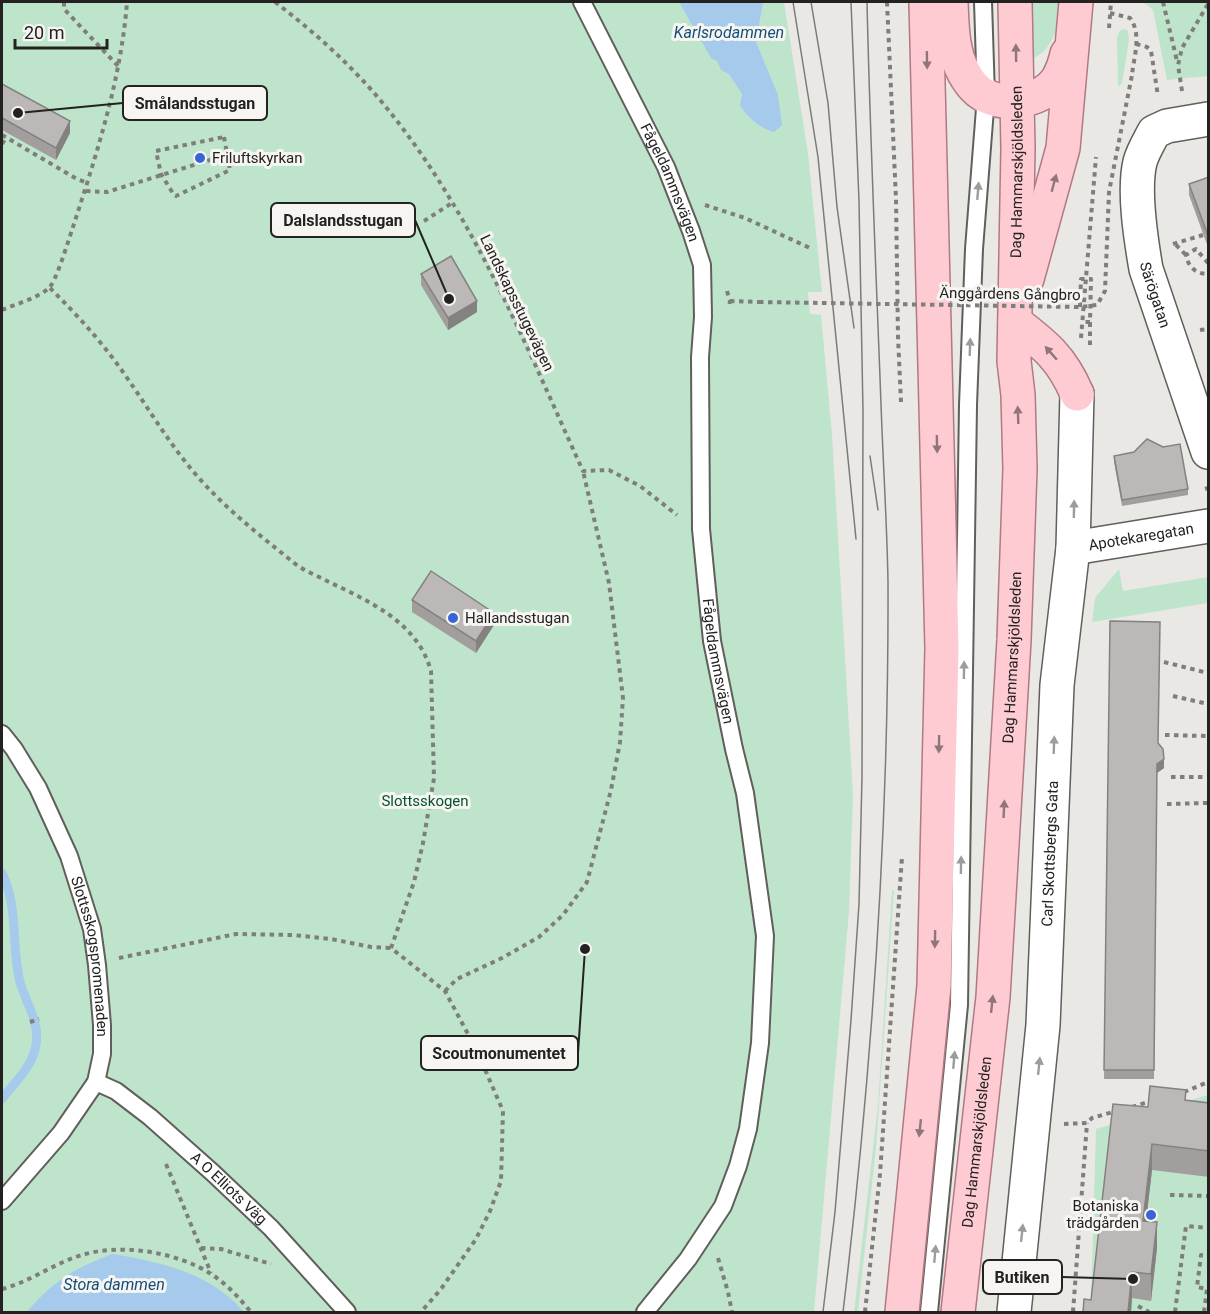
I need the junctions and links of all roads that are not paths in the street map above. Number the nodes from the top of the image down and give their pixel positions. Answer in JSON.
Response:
{"nodes":[{"id":1,"x":582,"y":2,"type":"edge"},
{"id":2,"x":926,"y":2,"type":"edge"},
{"id":3,"x":951,"y":2,"type":"edge"},
{"id":4,"x":983,"y":2,"type":"edge"},
{"id":5,"x":1015,"y":2,"type":"edge"},
{"id":6,"x":1076,"y":2,"type":"edge"},
{"id":7,"x":1071,"y":38,"type":"junction"},
{"id":8,"x":1001,"y":99,"type":"junction"},
{"id":9,"x":1179,"y":125,"type":"edge"},
{"id":10,"x":1015,"y":321,"type":"junction"},
{"id":11,"x":1077,"y":394,"type":"joint"},
{"id":12,"x":1209,"y":452,"type":"edge"},
{"id":13,"x":1209,"y":526,"type":"edge"},
{"id":14,"x":1074,"y":548,"type":"junction"},
{"id":15,"x":2,"y":734,"type":"edge"},
{"id":16,"x":96,"y":1082,"type":"junction"},
{"id":17,"x":2,"y":1201,"type":"edge"},
{"id":18,"x":347,"y":1312,"type":"edge"},
{"id":19,"x":645,"y":1312,"type":"edge"},
{"id":20,"x":902,"y":1312,"type":"edge"},
{"id":21,"x":930,"y":1312,"type":"edge"},
{"id":22,"x":958,"y":1312,"type":"edge"},
{"id":23,"x":1014,"y":1312,"type":"edge"}],
"edges":[{"from":1,"to":19,"type":"lane","name":"Fågeldammsvägen"},
{"from":2,"to":20,"type":"main road","one_way":true},
{"from":3,"to":8,"type":"main road"},
{"from":4,"to":8,"type":"lane"},
{"from":8,"to":5,"type":"main road","name":"Dag Hammarskjöldsleden","one_way":true},
{"from":6,"to":7,"type":"main road"},
{"from":7,"to":8,"type":"main road"},
{"from":10,"to":7,"type":"main road","one_way":true},
{"from":8,"to":10,"type":"main road","name":"Dag Hammarskjöldsleden"},
{"from":21,"to":8,"type":"lane","one_way":true},
{"from":9,"to":12,"type":"street","name":"Särögatan"},
{"from":11,"to":10,"type":"main road","one_way":true},
{"from":22,"to":10,"type":"main road","name":"Dag Hammarskjöldsleden","one_way":true},
{"from":14,"to":11,"type":"street","name":"Carl Skottsbergs Gata","one_way":true},
{"from":13,"to":14,"type":"street","name":"Apotekaregatan"},
{"from":23,"to":14,"type":"street","name":"Carl Skottsbergs Gata","one_way":true},
{"from":15,"to":16,"type":"lane","name":"Slottsskogspromenaden"},
{"from":16,"to":17,"type":"lane","name":"Slottsskogspromenaden"},
{"from":16,"to":18,"type":"lane","name":"A O Elliots Väg"}]}
